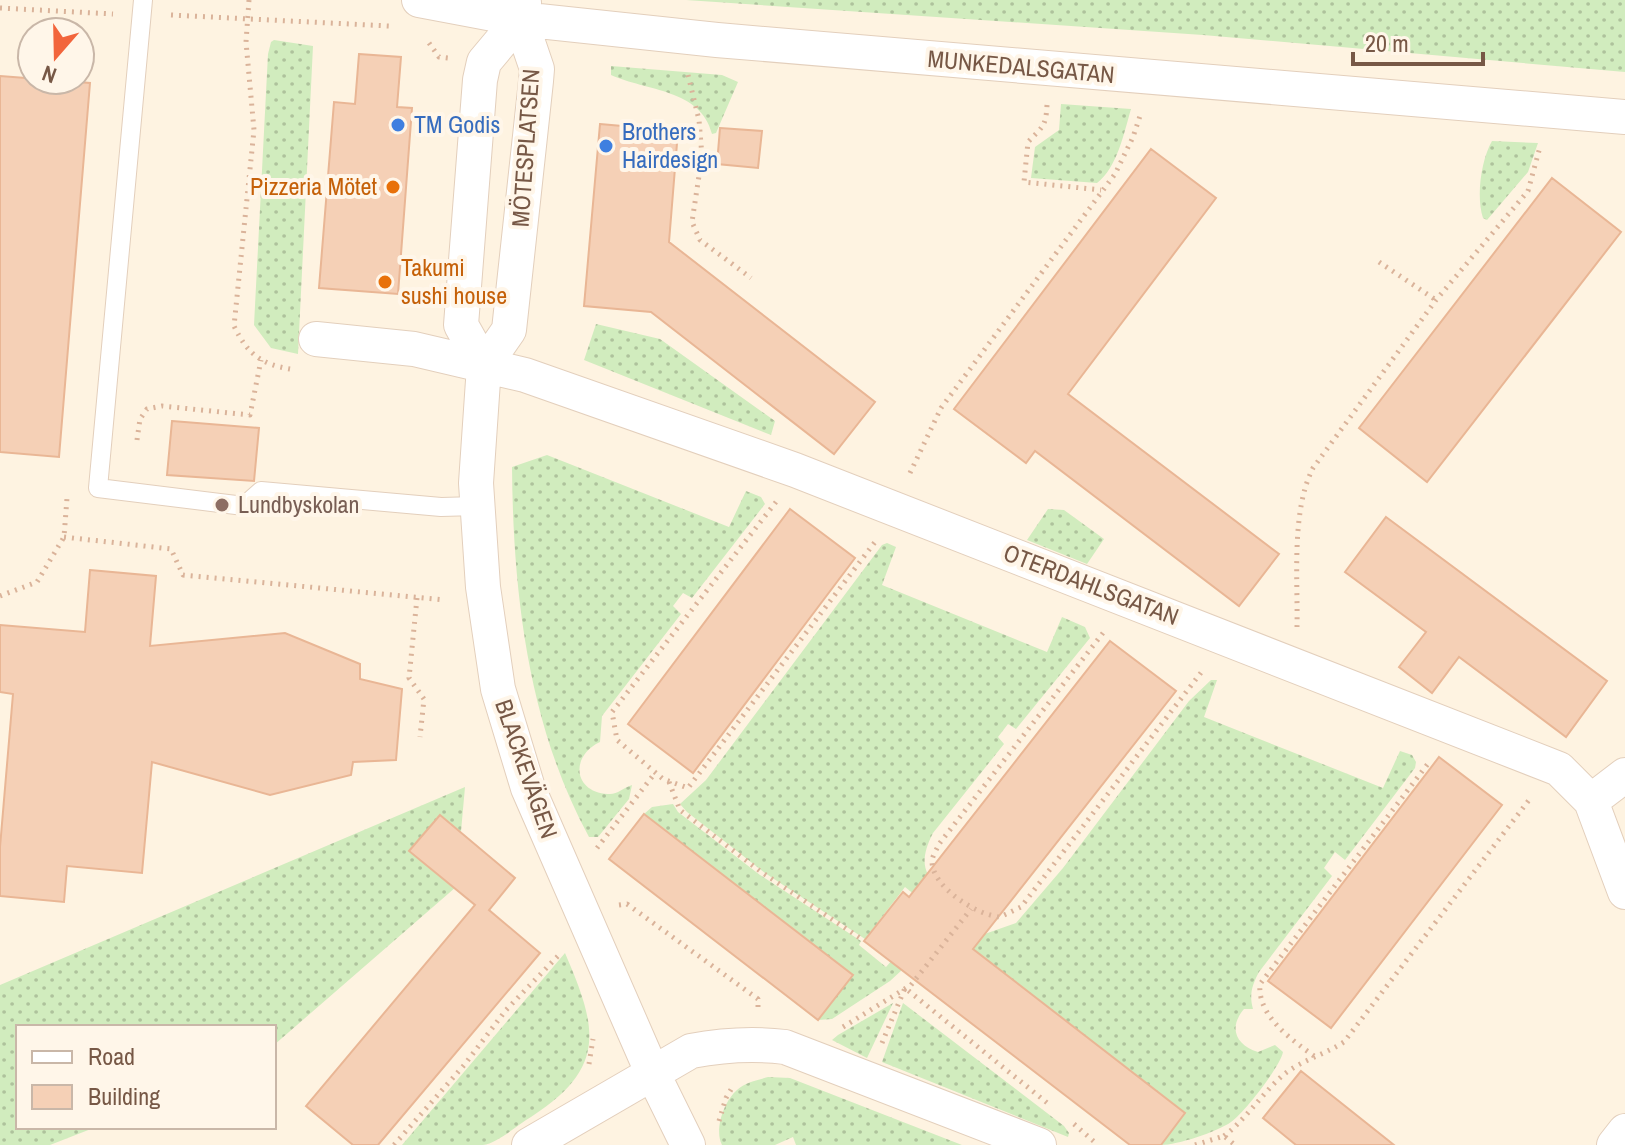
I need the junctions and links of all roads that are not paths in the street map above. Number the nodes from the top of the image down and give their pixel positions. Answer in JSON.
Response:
{"nodes":[{"id":1,"x":143,"y":0,"type":"edge"},
{"id":2,"x":419,"y":0,"type":"edge"},
{"id":3,"x":522,"y":10,"type":"edge"},
{"id":4,"x":1625,"y":117,"type":"edge"},
{"id":5,"x":316,"y":339,"type":"dead end"},
{"id":6,"x":484,"y":366,"type":"junction"},
{"id":7,"x":477,"y":506,"type":"junction"},
{"id":8,"x":1625,"y":775,"type":"edge"},
{"id":9,"x":1591,"y":801,"type":"junction"},
{"id":10,"x":1625,"y":892,"type":"edge"},
{"id":11,"x":652,"y":1072,"type":"junction"},
{"id":12,"x":1625,"y":1131,"type":"edge"},
{"id":13,"x":529,"y":1145,"type":"edge"},
{"id":14,"x":688,"y":1145,"type":"edge"},
{"id":15,"x":1039,"y":1145,"type":"edge"},
{"id":16,"x":1614,"y":1145,"type":"edge"}],
"edges":[{"from":1,"to":7,"type":"lane"},
{"from":2,"to":3,"type":"street","name":"MUNKEDALSGATAN"},
{"from":3,"to":4,"type":"street","name":"MUNKEDALSGATAN"},
{"from":3,"to":6,"type":"street","name":"MÖTESPLATSEN"},
{"from":3,"to":6,"type":"street","name":"MÖTESPLATSEN"},
{"from":5,"to":6,"type":"street"},
{"from":6,"to":7,"type":"street","name":"BLACKEVÄGEN"},
{"from":6,"to":9,"type":"street","name":"OTERDAHLSGATAN"},
{"from":7,"to":11,"type":"street","name":"BLACKEVÄGEN"},
{"from":8,"to":9,"type":"street"},
{"from":9,"to":10,"type":"street","name":"OTERDAHLSGATAN"},
{"from":11,"to":13,"type":"street"},
{"from":11,"to":14,"type":"street","name":"BLACKEVÄGEN"},
{"from":11,"to":15,"type":"street"},
{"from":12,"to":16,"type":"street"}]}
